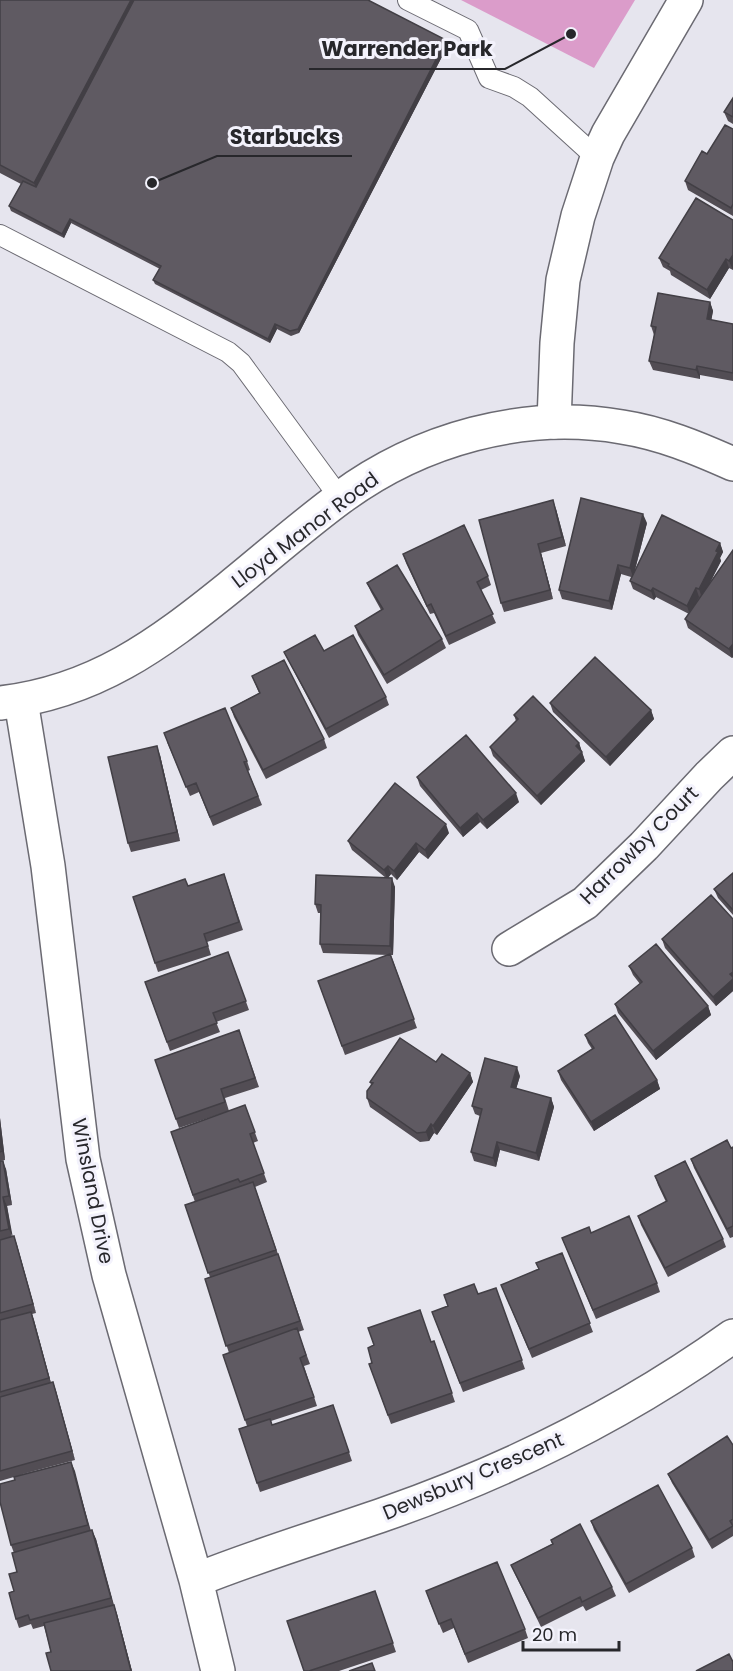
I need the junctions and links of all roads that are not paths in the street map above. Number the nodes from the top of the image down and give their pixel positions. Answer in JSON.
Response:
{"nodes":[{"id":1,"x":408,"y":0,"type":"edge"},
{"id":2,"x":686,"y":0,"type":"edge"},
{"id":3,"x":597,"y":158,"type":"junction"},
{"id":4,"x":0,"y":235,"type":"edge"},
{"id":5,"x":554,"y":422,"type":"junction"},
{"id":6,"x":733,"y":464,"type":"edge"},
{"id":7,"x":340,"y":498,"type":"junction"},
{"id":8,"x":10,"y":702,"type":"edge"},
{"id":9,"x":733,"y":753,"type":"edge"},
{"id":10,"x":509,"y":949,"type":"dead end"},
{"id":11,"x":733,"y":1336,"type":"edge"},
{"id":12,"x":196,"y":1580,"type":"junction"},
{"id":13,"x":218,"y":1671,"type":"edge"}],
"edges":[{"from":1,"to":3,"type":"lane"},
{"from":2,"to":3,"type":"street"},
{"from":3,"to":5,"type":"street"},
{"from":4,"to":7,"type":"lane"},
{"from":5,"to":6,"type":"street","name":"Lloyd Manor Road"},
{"from":5,"to":7,"type":"street","name":"Lloyd Manor Road"},
{"from":7,"to":8,"type":"street","name":"Lloyd Manor Road"},
{"from":8,"to":12,"type":"street","name":"Winsland Drive"},
{"from":9,"to":10,"type":"street","name":"Harrowby Court"},
{"from":11,"to":12,"type":"street","name":"Dewsbury Crescent"},
{"from":12,"to":13,"type":"street","name":"Winsland Drive"}]}
